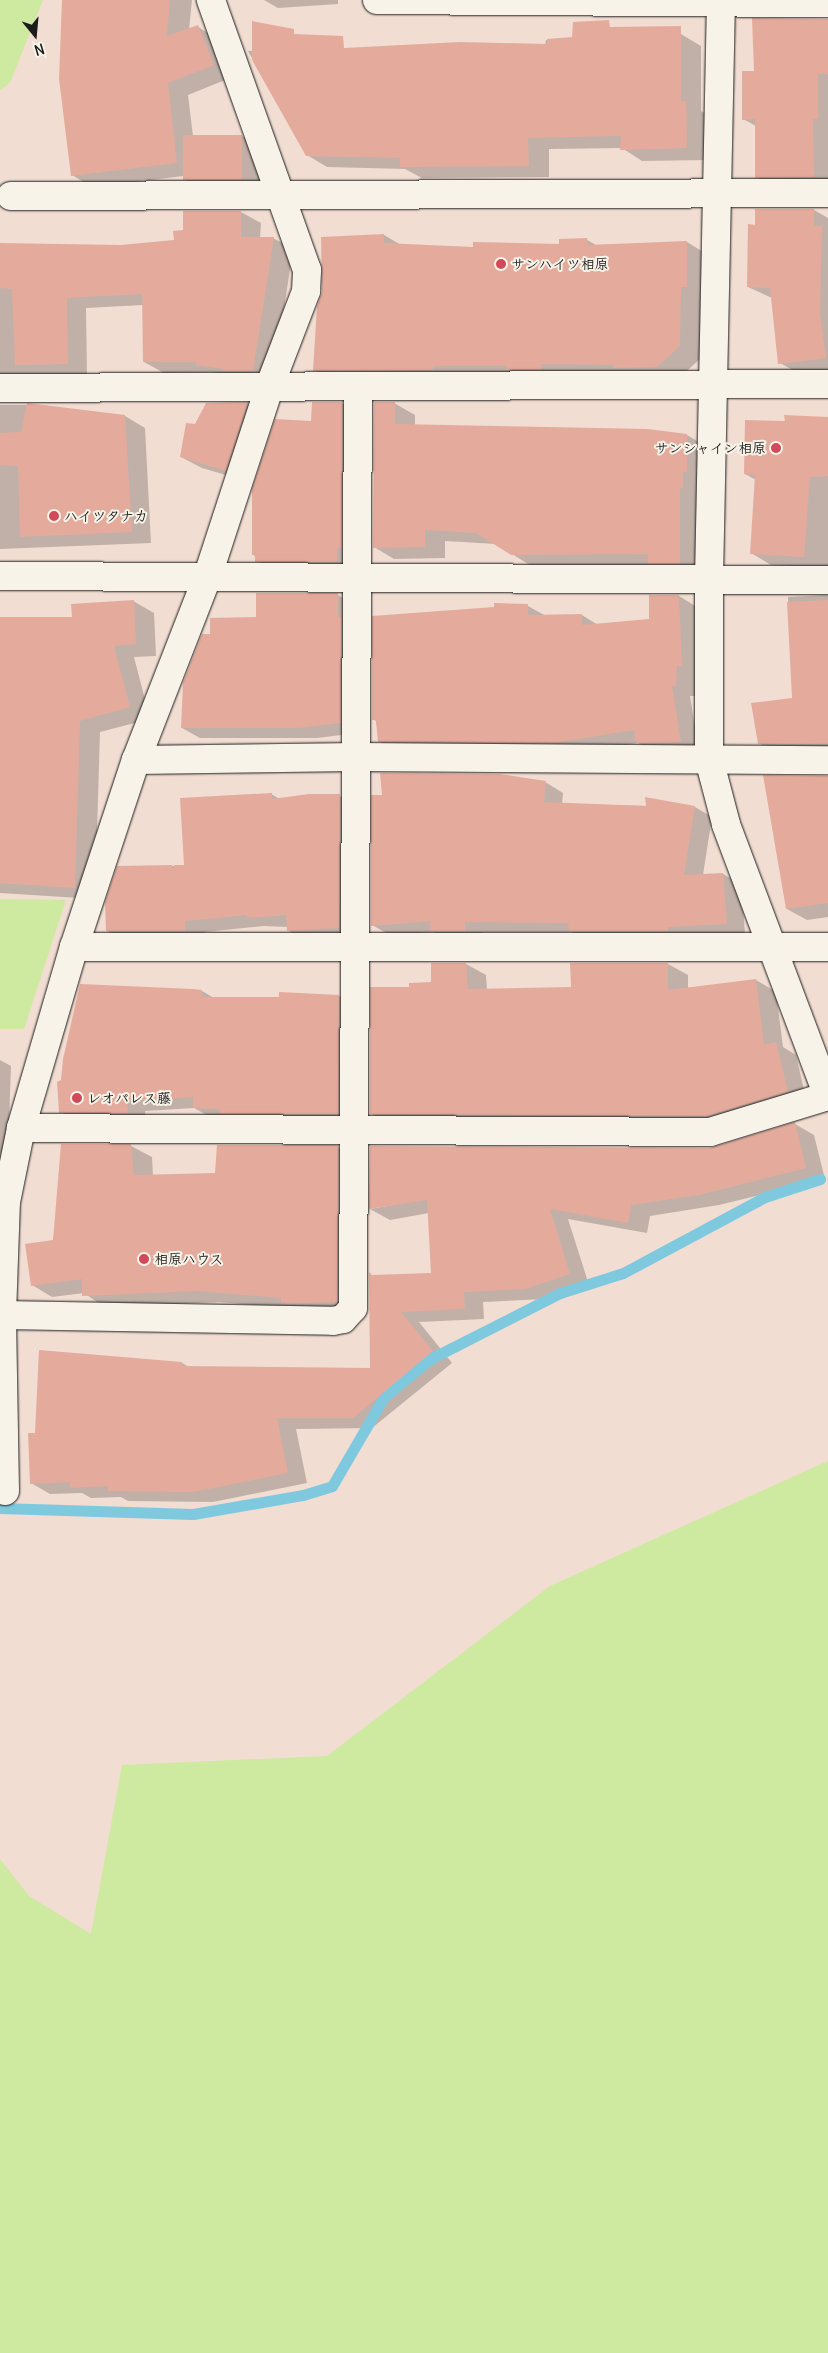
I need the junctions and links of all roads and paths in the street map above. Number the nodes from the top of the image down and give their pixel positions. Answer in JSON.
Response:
{"nodes":[{"id":1,"x":211,"y":0,"type":"edge"},
{"id":2,"x":377,"y":0,"type":"edge"},
{"id":3,"x":721,"y":1,"type":"edge"},
{"id":4,"x":828,"y":3,"type":"edge"},
{"id":5,"x":828,"y":193,"type":"edge"},
{"id":6,"x":282,"y":194,"type":"junction"},
{"id":7,"x":717,"y":194,"type":"junction"},
{"id":8,"x":11,"y":196,"type":"dead end"},
{"id":9,"x":828,"y":384,"type":"edge"},
{"id":10,"x":270,"y":385,"type":"junction"},
{"id":11,"x":358,"y":387,"type":"junction"},
{"id":12,"x":713,"y":387,"type":"junction"},
{"id":13,"x":0,"y":388,"type":"edge"},
{"id":14,"x":0,"y":576,"type":"edge"},
{"id":15,"x":207,"y":578,"type":"junction"},
{"id":16,"x":355,"y":578,"type":"junction"},
{"id":17,"x":709,"y":578,"type":"junction"},
{"id":18,"x":828,"y":580,"type":"edge"},
{"id":19,"x":356,"y":757,"type":"junction"},
{"id":20,"x":136,"y":760,"type":"junction"},
{"id":21,"x":709,"y":760,"type":"junction"},
{"id":22,"x":828,"y":760,"type":"edge"},
{"id":23,"x":355,"y":946,"type":"junction"},
{"id":24,"x":74,"y":947,"type":"junction"},
{"id":25,"x":770,"y":947,"type":"junction"},
{"id":26,"x":828,"y":947,"type":"edge"},
{"id":27,"x":828,"y":1096,"type":"edge"},
{"id":28,"x":21,"y":1128,"type":"junction"},
{"id":29,"x":355,"y":1130,"type":"junction"},
{"id":30,"x":3,"y":1202,"type":"edge"},
{"id":31,"x":2,"y":1315,"type":"junction"},
{"id":32,"x":5,"y":1491,"type":"dead end"}],
"edges":[{"from":1,"to":6,"type":"street"},
{"from":2,"to":3,"type":"street"},
{"from":3,"to":4,"type":"street"},
{"from":3,"to":7,"type":"street"},
{"from":5,"to":7,"type":"street"},
{"from":6,"to":7,"type":"street"},
{"from":6,"to":8,"type":"street"},
{"from":6,"to":10,"type":"street"},
{"from":7,"to":12,"type":"street"},
{"from":9,"to":12,"type":"street"},
{"from":10,"to":11,"type":"street"},
{"from":10,"to":13,"type":"street"},
{"from":10,"to":15,"type":"street"},
{"from":11,"to":12,"type":"street"},
{"from":11,"to":16,"type":"street"},
{"from":12,"to":17,"type":"street"},
{"from":14,"to":15,"type":"street"},
{"from":15,"to":16,"type":"street"},
{"from":15,"to":20,"type":"street"},
{"from":16,"to":17,"type":"street"},
{"from":16,"to":19,"type":"street"},
{"from":17,"to":18,"type":"street"},
{"from":17,"to":21,"type":"street"},
{"from":19,"to":20,"type":"street"},
{"from":19,"to":21,"type":"street"},
{"from":19,"to":23,"type":"street"},
{"from":20,"to":24,"type":"street"},
{"from":21,"to":22,"type":"street"},
{"from":21,"to":25,"type":"street"},
{"from":23,"to":24,"type":"street"},
{"from":23,"to":25,"type":"street"},
{"from":23,"to":29,"type":"street"},
{"from":24,"to":28,"type":"street"},
{"from":25,"to":26,"type":"street"},
{"from":25,"to":27,"type":"street"},
{"from":27,"to":29,"type":"street"},
{"from":28,"to":29,"type":"street"},
{"from":28,"to":30,"type":"street"},
{"from":29,"to":31,"type":"street"},
{"from":30,"to":31,"type":"street"},
{"from":31,"to":32,"type":"street"}]}
